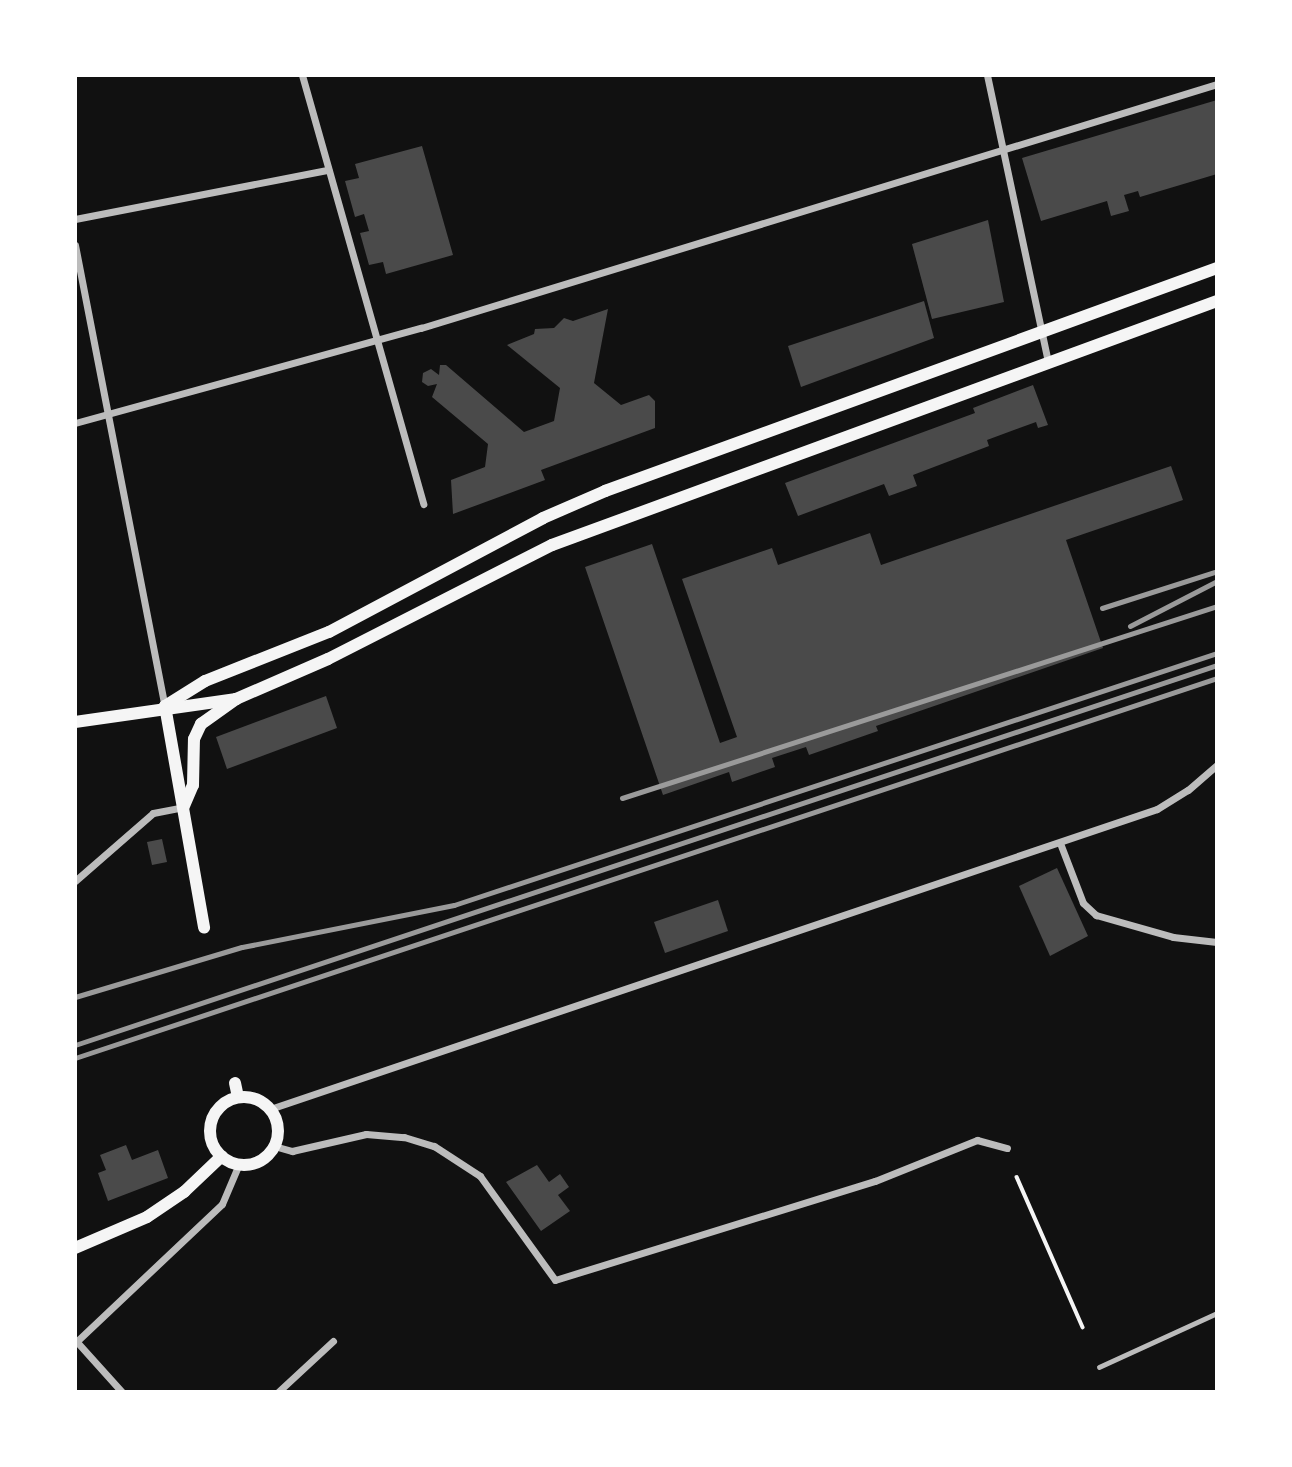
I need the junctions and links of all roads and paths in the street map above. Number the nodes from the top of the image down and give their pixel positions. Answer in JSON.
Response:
{"nodes":[{"id":1,"x":302,"y":75,"type":"edge"},
{"id":2,"x":987,"y":75,"type":"edge"},
{"id":3,"x":1217,"y":84,"type":"edge"},
{"id":4,"x":1003,"y":146,"type":"junction"},
{"id":5,"x":328,"y":170,"type":"junction"},
{"id":6,"x":75,"y":219,"type":"edge"},
{"id":7,"x":75,"y":245,"type":"edge"},
{"id":8,"x":1217,"y":268,"type":"edge"},
{"id":9,"x":1217,"y":301,"type":"edge"},
{"id":10,"x":1039,"y":329,"type":"junction"},
{"id":11,"x":377,"y":338,"type":"junction"},
{"id":12,"x":1048,"y":361,"type":"junction"},
{"id":13,"x":108,"y":416,"type":"junction"},
{"id":14,"x":75,"y":423,"type":"edge"},
{"id":15,"x":423,"y":504,"type":"dead end"},
{"id":16,"x":236,"y":699,"type":"junction"},
{"id":17,"x":165,"y":706,"type":"junction"},
{"id":18,"x":75,"y":722,"type":"edge"},
{"id":19,"x":1217,"y":765,"type":"edge"},
{"id":20,"x":183,"y":807,"type":"junction"},
{"id":21,"x":1060,"y":843,"type":"junction"},
{"id":22,"x":75,"y":881,"type":"edge"},
{"id":23,"x":204,"y":928,"type":"dead end"},
{"id":24,"x":1217,"y":942,"type":"edge"},
{"id":25,"x":235,"y":1083,"type":"dead end"},
{"id":26,"x":238,"y":1097,"type":"junction"},
{"id":27,"x":270,"y":1110,"type":"junction"},
{"id":28,"x":274,"y":1146,"type":"junction"},
{"id":29,"x":1007,"y":1148,"type":"dead end"},
{"id":30,"x":222,"y":1156,"type":"junction"},
{"id":31,"x":239,"y":1164,"type":"junction"},
{"id":32,"x":1017,"y":1177,"type":"dead end"},
{"id":33,"x":75,"y":1248,"type":"edge"},
{"id":34,"x":1217,"y":1313,"type":"edge"},
{"id":35,"x":1083,"y":1327,"type":"dead end"},
{"id":36,"x":333,"y":1341,"type":"dead end"},
{"id":37,"x":76,"y":1343,"type":"edge"},
{"id":38,"x":1099,"y":1367,"type":"dead end"},
{"id":39,"x":122,"y":1392,"type":"edge"},
{"id":40,"x":278,"y":1392,"type":"edge"}],
"edges":[{"from":1,"to":5,"type":"street"},
{"from":2,"to":4,"type":"street"},
{"from":3,"to":4,"type":"street"},
{"from":4,"to":10,"type":"street"},
{"from":4,"to":11,"type":"street"},
{"from":5,"to":6,"type":"street"},
{"from":5,"to":11,"type":"street"},
{"from":7,"to":13,"type":"street"},
{"from":8,"to":10,"type":"main road"},
{"from":9,"to":12,"type":"main road"},
{"from":10,"to":12,"type":"street"},
{"from":10,"to":17,"type":"main road"},
{"from":11,"to":13,"type":"street"},
{"from":11,"to":15,"type":"street"},
{"from":12,"to":16,"type":"main road"},
{"from":13,"to":14,"type":"street"},
{"from":13,"to":17,"type":"street"},
{"from":16,"to":17,"type":"main road"},
{"from":16,"to":20,"type":"main road"},
{"from":17,"to":18,"type":"main road"},
{"from":17,"to":20,"type":"main road"},
{"from":19,"to":21,"type":"street"},
{"from":20,"to":22,"type":"street"},
{"from":20,"to":23,"type":"main road"},
{"from":21,"to":24,"type":"street"},
{"from":21,"to":27,"type":"street"},
{"from":25,"to":26,"type":"main road"},
{"from":26,"to":27,"type":"main road"},
{"from":26,"to":30,"type":"main road"},
{"from":27,"to":28,"type":"main road"},
{"from":28,"to":29,"type":"street"},
{"from":28,"to":31,"type":"main road"},
{"from":30,"to":31,"type":"main road"},
{"from":30,"to":33,"type":"main road"},
{"from":31,"to":37,"type":"street"},
{"from":32,"to":35,"type":"path"},
{"from":34,"to":38,"type":"lane"},
{"from":36,"to":40,"type":"street"},
{"from":37,"to":39,"type":"street"}]}
